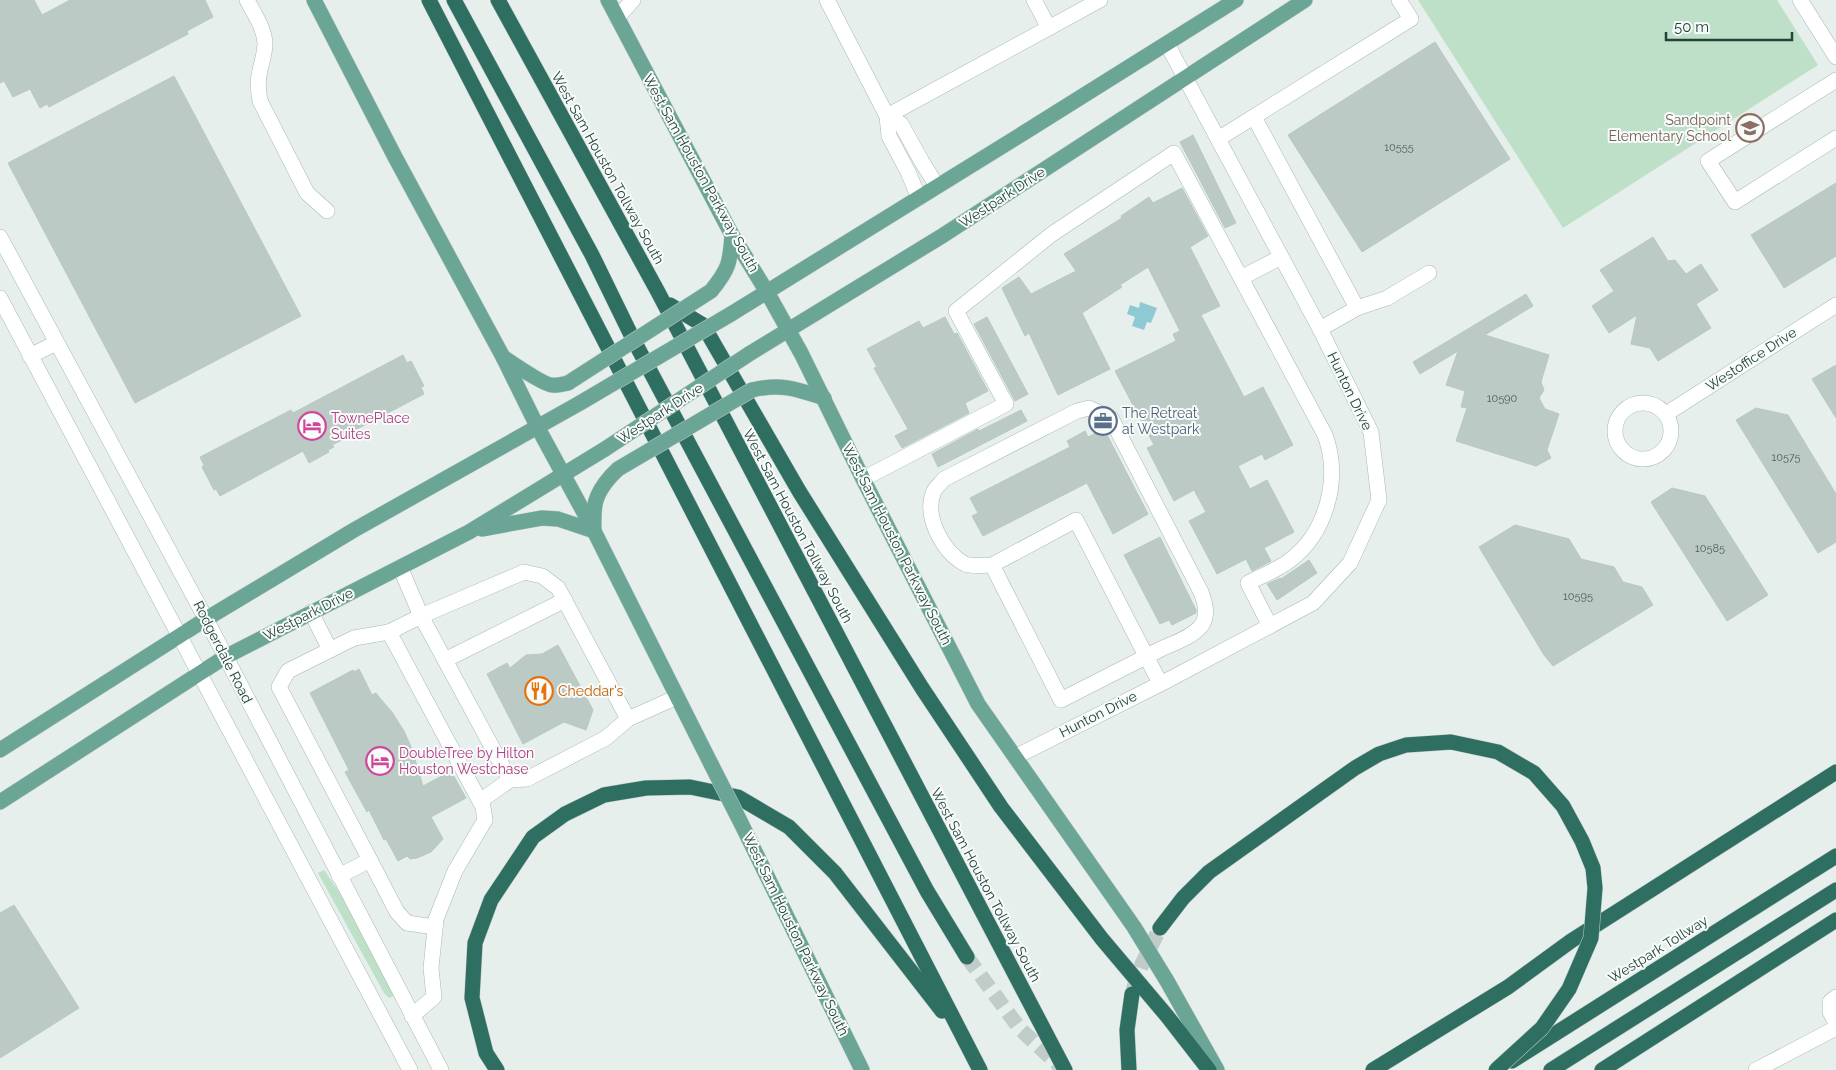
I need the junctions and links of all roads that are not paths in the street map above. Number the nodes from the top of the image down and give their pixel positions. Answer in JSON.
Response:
{"nodes":[{"id":1,"x":247,"y":0,"type":"edge"},
{"id":2,"x":314,"y":0,"type":"edge"},
{"id":3,"x":429,"y":0,"type":"edge"},
{"id":4,"x":454,"y":0,"type":"edge"},
{"id":5,"x":498,"y":0,"type":"edge"},
{"id":6,"x":608,"y":0,"type":"edge"},
{"id":7,"x":633,"y":0,"type":"edge"},
{"id":8,"x":827,"y":0,"type":"edge"},
{"id":9,"x":1034,"y":0,"type":"edge"},
{"id":10,"x":1100,"y":0,"type":"edge"},
{"id":11,"x":1236,"y":0,"type":"edge"},
{"id":12,"x":1305,"y":0,"type":"edge"},
{"id":13,"x":1399,"y":0,"type":"edge"},
{"id":14,"x":1800,"y":0,"type":"edge"},
{"id":15,"x":618,"y":18,"type":"junction"},
{"id":16,"x":1049,"y":28,"type":"junction"},
{"id":17,"x":1167,"y":44,"type":"junction"},
{"id":18,"x":1836,"y":57,"type":"edge"},
{"id":19,"x":1185,"y":78,"type":"junction"},
{"id":20,"x":1836,"y":80,"type":"edge"},
{"id":21,"x":887,"y":116,"type":"junction"},
{"id":22,"x":1254,"y":117,"type":"junction"},
{"id":23,"x":1836,"y":138,"type":"edge"},
{"id":24,"x":1218,"y":139,"type":"junction"},
{"id":25,"x":937,"y":186,"type":"junction"},
{"id":26,"x":919,"y":198,"type":"junction"},
{"id":27,"x":327,"y":211,"type":"dead end"},
{"id":28,"x":732,"y":235,"type":"junction"},
{"id":29,"x":0,"y":237,"type":"edge"},
{"id":30,"x":1282,"y":257,"type":"junction"},
{"id":31,"x":1428,"y":273,"type":"dead end"},
{"id":32,"x":1241,"y":278,"type":"junction"},
{"id":33,"x":767,"y":292,"type":"junction"},
{"id":34,"x":0,"y":298,"type":"edge"},
{"id":35,"x":662,"y":301,"type":"junction"},
{"id":36,"x":1836,"y":305,"type":"edge"},
{"id":37,"x":1357,"y":308,"type":"junction"},
{"id":38,"x":1320,"y":329,"type":"junction"},
{"id":39,"x":789,"y":331,"type":"junction"},
{"id":40,"x":56,"y":343,"type":"junction"},
{"id":41,"x":30,"y":356,"type":"junction"},
{"id":42,"x":503,"y":357,"type":"junction"},
{"id":43,"x":824,"y":398,"type":"junction"},
{"id":44,"x":1666,"y":414,"type":"dead end"},
{"id":45,"x":538,"y":428,"type":"junction"},
{"id":46,"x":563,"y":474,"type":"junction"},
{"id":47,"x":863,"y":479,"type":"junction"},
{"id":48,"x":594,"y":531,"type":"junction"},
{"id":49,"x":469,"y":532,"type":"junction"},
{"id":50,"x":992,"y":565,"type":"junction"},
{"id":51,"x":400,"y":567,"type":"junction"},
{"id":52,"x":565,"y":600,"type":"junction"},
{"id":53,"x":311,"y":612,"type":"junction"},
{"id":54,"x":421,"y":616,"type":"junction"},
{"id":55,"x":206,"y":619,"type":"junction"},
{"id":56,"x":1270,"y":626,"type":"junction"},
{"id":57,"x":389,"y":632,"type":"junction"},
{"id":58,"x":179,"y":636,"type":"junction"},
{"id":59,"x":330,"y":650,"type":"junction"},
{"id":60,"x":1147,"y":656,"type":"junction"},
{"id":61,"x":225,"y":657,"type":"junction"},
{"id":62,"x":445,"y":660,"type":"junction"},
{"id":63,"x":198,"y":674,"type":"junction"},
{"id":64,"x":1160,"y":682,"type":"junction"},
{"id":65,"x":677,"y":697,"type":"junction"},
{"id":66,"x":628,"y":719,"type":"junction"},
{"id":67,"x":0,"y":750,"type":"edge"},
{"id":68,"x":1015,"y":757,"type":"junction"},
{"id":69,"x":1836,"y":772,"type":"edge"},
{"id":70,"x":510,"y":780,"type":"junction"},
{"id":71,"x":480,"y":801,"type":"junction"},
{"id":72,"x":0,"y":802,"type":"edge"},
{"id":73,"x":1836,"y":856,"type":"edge"},
{"id":74,"x":370,"y":860,"type":"junction"},
{"id":75,"x":339,"y":876,"type":"junction"},
{"id":76,"x":1835,"y":890,"type":"edge"},
{"id":77,"x":1836,"y":920,"type":"edge"},
{"id":78,"x":435,"y":927,"type":"junction"},
{"id":79,"x":1160,"y":928,"type":"tunnel mouth"},
{"id":80,"x":967,"y":957,"type":"tunnel mouth"},
{"id":81,"x":1132,"y":994,"type":"tunnel mouth"},
{"id":82,"x":1836,"y":997,"type":"edge"},
{"id":83,"x":412,"y":1016,"type":"junction"},
{"id":84,"x":1836,"y":1024,"type":"edge"},
{"id":85,"x":1836,"y":1028,"type":"edge"},
{"id":86,"x":964,"y":1040,"type":"junction"},
{"id":87,"x":410,"y":1070,"type":"edge"},
{"id":88,"x":441,"y":1070,"type":"edge"},
{"id":89,"x":497,"y":1070,"type":"edge"},
{"id":90,"x":862,"y":1070,"type":"edge"},
{"id":91,"x":980,"y":1070,"type":"edge"},
{"id":92,"x":1065,"y":1070,"type":"edge"},
{"id":93,"x":1129,"y":1070,"type":"edge"},
{"id":94,"x":1209,"y":1070,"type":"edge"},
{"id":95,"x":1216,"y":1070,"type":"edge"},
{"id":96,"x":1373,"y":1070,"type":"edge"},
{"id":97,"x":1497,"y":1070,"type":"edge"},
{"id":98,"x":1551,"y":1070,"type":"edge"},
{"id":99,"x":1602,"y":1070,"type":"edge"},
{"id":100,"x":1756,"y":1070,"type":"edge"}],
"edges":[{"from":1,"to":27,"type":"street"},
{"from":2,"to":42,"type":"main road","name":"West Sam Houston Parkway South"},
{"from":3,"to":86,"type":"highway"},
{"from":4,"to":80,"type":"highway"},
{"from":5,"to":35,"type":"highway","name":"West Sam Houston Tollway South"},
{"from":6,"to":15,"type":"main road","name":"West Sam Houston Parkway South"},
{"from":7,"to":15,"type":"street"},
{"from":8,"to":21,"type":"street"},
{"from":9,"to":16,"type":"street"},
{"from":10,"to":16,"type":"street"},
{"from":11,"to":17,"type":"main road"},
{"from":12,"to":19,"type":"main road","name":"Westpark Drive"},
{"from":13,"to":22,"type":"street"},
{"from":14,"to":18,"type":"street"},
{"from":15,"to":28,"type":"main road","name":"West Sam Houston Parkway South"},
{"from":16,"to":21,"type":"street"},
{"from":17,"to":19,"type":"street","name":"Hunton Drive"},
{"from":17,"to":25,"type":"main road"},
{"from":19,"to":24,"type":"street","name":"Hunton Drive"},
{"from":19,"to":39,"type":"main road","name":"Westpark Drive"},
{"from":20,"to":23,"type":"street"},
{"from":21,"to":25,"type":"street"},
{"from":21,"to":26,"type":"street"},
{"from":22,"to":24,"type":"street"},
{"from":22,"to":37,"type":"street"},
{"from":24,"to":30,"type":"street","name":"Hunton Drive"},
{"from":25,"to":26,"type":"main road"},
{"from":26,"to":33,"type":"main road"},
{"from":28,"to":33,"type":"main road","name":"West Sam Houston Parkway South"},
{"from":28,"to":42,"type":"main road","bridge":true},
{"from":29,"to":40,"type":"street","name":"Rodgerdale Road"},
{"from":30,"to":32,"type":"street"},
{"from":30,"to":38,"type":"street","name":"Hunton Drive"},
{"from":31,"to":37,"type":"street"},
{"from":32,"to":47,"type":"street"},
{"from":32,"to":56,"type":"street"},
{"from":33,"to":39,"type":"main road","name":"West Sam Houston Parkway South"},
{"from":33,"to":45,"type":"main road","bridge":true},
{"from":34,"to":41,"type":"street"},
{"from":35,"to":92,"type":"highway","name":"West Sam Houston Tollway South"},
{"from":35,"to":94,"type":"highway"},
{"from":36,"to":44,"type":"street","name":"Westoffice Drive"},
{"from":37,"to":38,"type":"street"},
{"from":38,"to":56,"type":"street","name":"Hunton Drive"},
{"from":39,"to":43,"type":"main road","name":"West Sam Houston Parkway South"},
{"from":39,"to":46,"type":"main road","name":"Westpark Drive","bridge":true},
{"from":40,"to":41,"type":"street"},
{"from":40,"to":55,"type":"street","name":"Rodgerdale Road"},
{"from":41,"to":58,"type":"street"},
{"from":42,"to":45,"type":"main road","name":"West Sam Houston Parkway South"},
{"from":43,"to":47,"type":"main road","name":"West Sam Houston Parkway South"},
{"from":43,"to":48,"type":"main road","bridge":true},
{"from":45,"to":46,"type":"main road","name":"West Sam Houston Parkway South"},
{"from":45,"to":55,"type":"main road"},
{"from":46,"to":48,"type":"main road","name":"West Sam Houston Parkway South"},
{"from":46,"to":49,"type":"main road","name":"Westpark Drive"},
{"from":47,"to":68,"type":"main road","name":"West Sam Houston Parkway South"},
{"from":48,"to":49,"type":"main road"},
{"from":48,"to":65,"type":"main road","name":"West Sam Houston Parkway South"},
{"from":49,"to":51,"type":"main road","name":"Westpark Drive"},
{"from":50,"to":60,"type":"street"},
{"from":50,"to":60,"type":"street"},
{"from":50,"to":60,"type":"street"},
{"from":51,"to":53,"type":"main road","name":"Westpark Drive"},
{"from":51,"to":54,"type":"street"},
{"from":52,"to":54,"type":"street"},
{"from":52,"to":62,"type":"street"},
{"from":52,"to":66,"type":"street"},
{"from":53,"to":59,"type":"street"},
{"from":53,"to":61,"type":"main road","name":"Westpark Drive"},
{"from":54,"to":57,"type":"street"},
{"from":54,"to":62,"type":"street"},
{"from":55,"to":58,"type":"main road"},
{"from":55,"to":61,"type":"street","name":"Rodgerdale Road"},
{"from":56,"to":64,"type":"street","name":"Hunton Drive"},
{"from":57,"to":59,"type":"street"},
{"from":57,"to":71,"type":"street"},
{"from":58,"to":63,"type":"street"},
{"from":58,"to":67,"type":"main road"},
{"from":59,"to":74,"type":"street"},
{"from":60,"to":64,"type":"street"},
{"from":61,"to":63,"type":"main road","name":"Westpark Drive"},
{"from":61,"to":75,"type":"street","name":"Rodgerdale Road"},
{"from":62,"to":70,"type":"street"},
{"from":63,"to":72,"type":"main road","name":"Westpark Drive"},
{"from":63,"to":87,"type":"street"},
{"from":64,"to":68,"type":"street","name":"Hunton Drive"},
{"from":65,"to":66,"type":"street"},
{"from":65,"to":90,"type":"main road","name":"West Sam Houston Parkway South","bridge":true},
{"from":66,"to":70,"type":"street"},
{"from":68,"to":95,"type":"main road","name":"West Sam Houston Parkway South"},
{"from":69,"to":96,"type":"highway"},
{"from":70,"to":71,"type":"street"},
{"from":71,"to":78,"type":"street"},
{"from":73,"to":97,"type":"highway","name":"Westpark Tollway","bridge":true},
{"from":74,"to":75,"type":"street"},
{"from":74,"to":78,"type":"street"},
{"from":75,"to":83,"type":"street","name":"Rodgerdale Road"},
{"from":76,"to":98,"type":"highway"},
{"from":77,"to":99,"type":"highway"},
{"from":78,"to":83,"type":"street"},
{"from":79,"to":97,"type":"highway","bridge":true},
{"from":81,"to":93,"type":"highway"},
{"from":82,"to":84,"type":"street"},
{"from":83,"to":88,"type":"street","name":"Rodgerdale Road"},
{"from":85,"to":100,"type":"street"},
{"from":86,"to":89,"type":"highway"},
{"from":86,"to":91,"type":"highway"}]}
